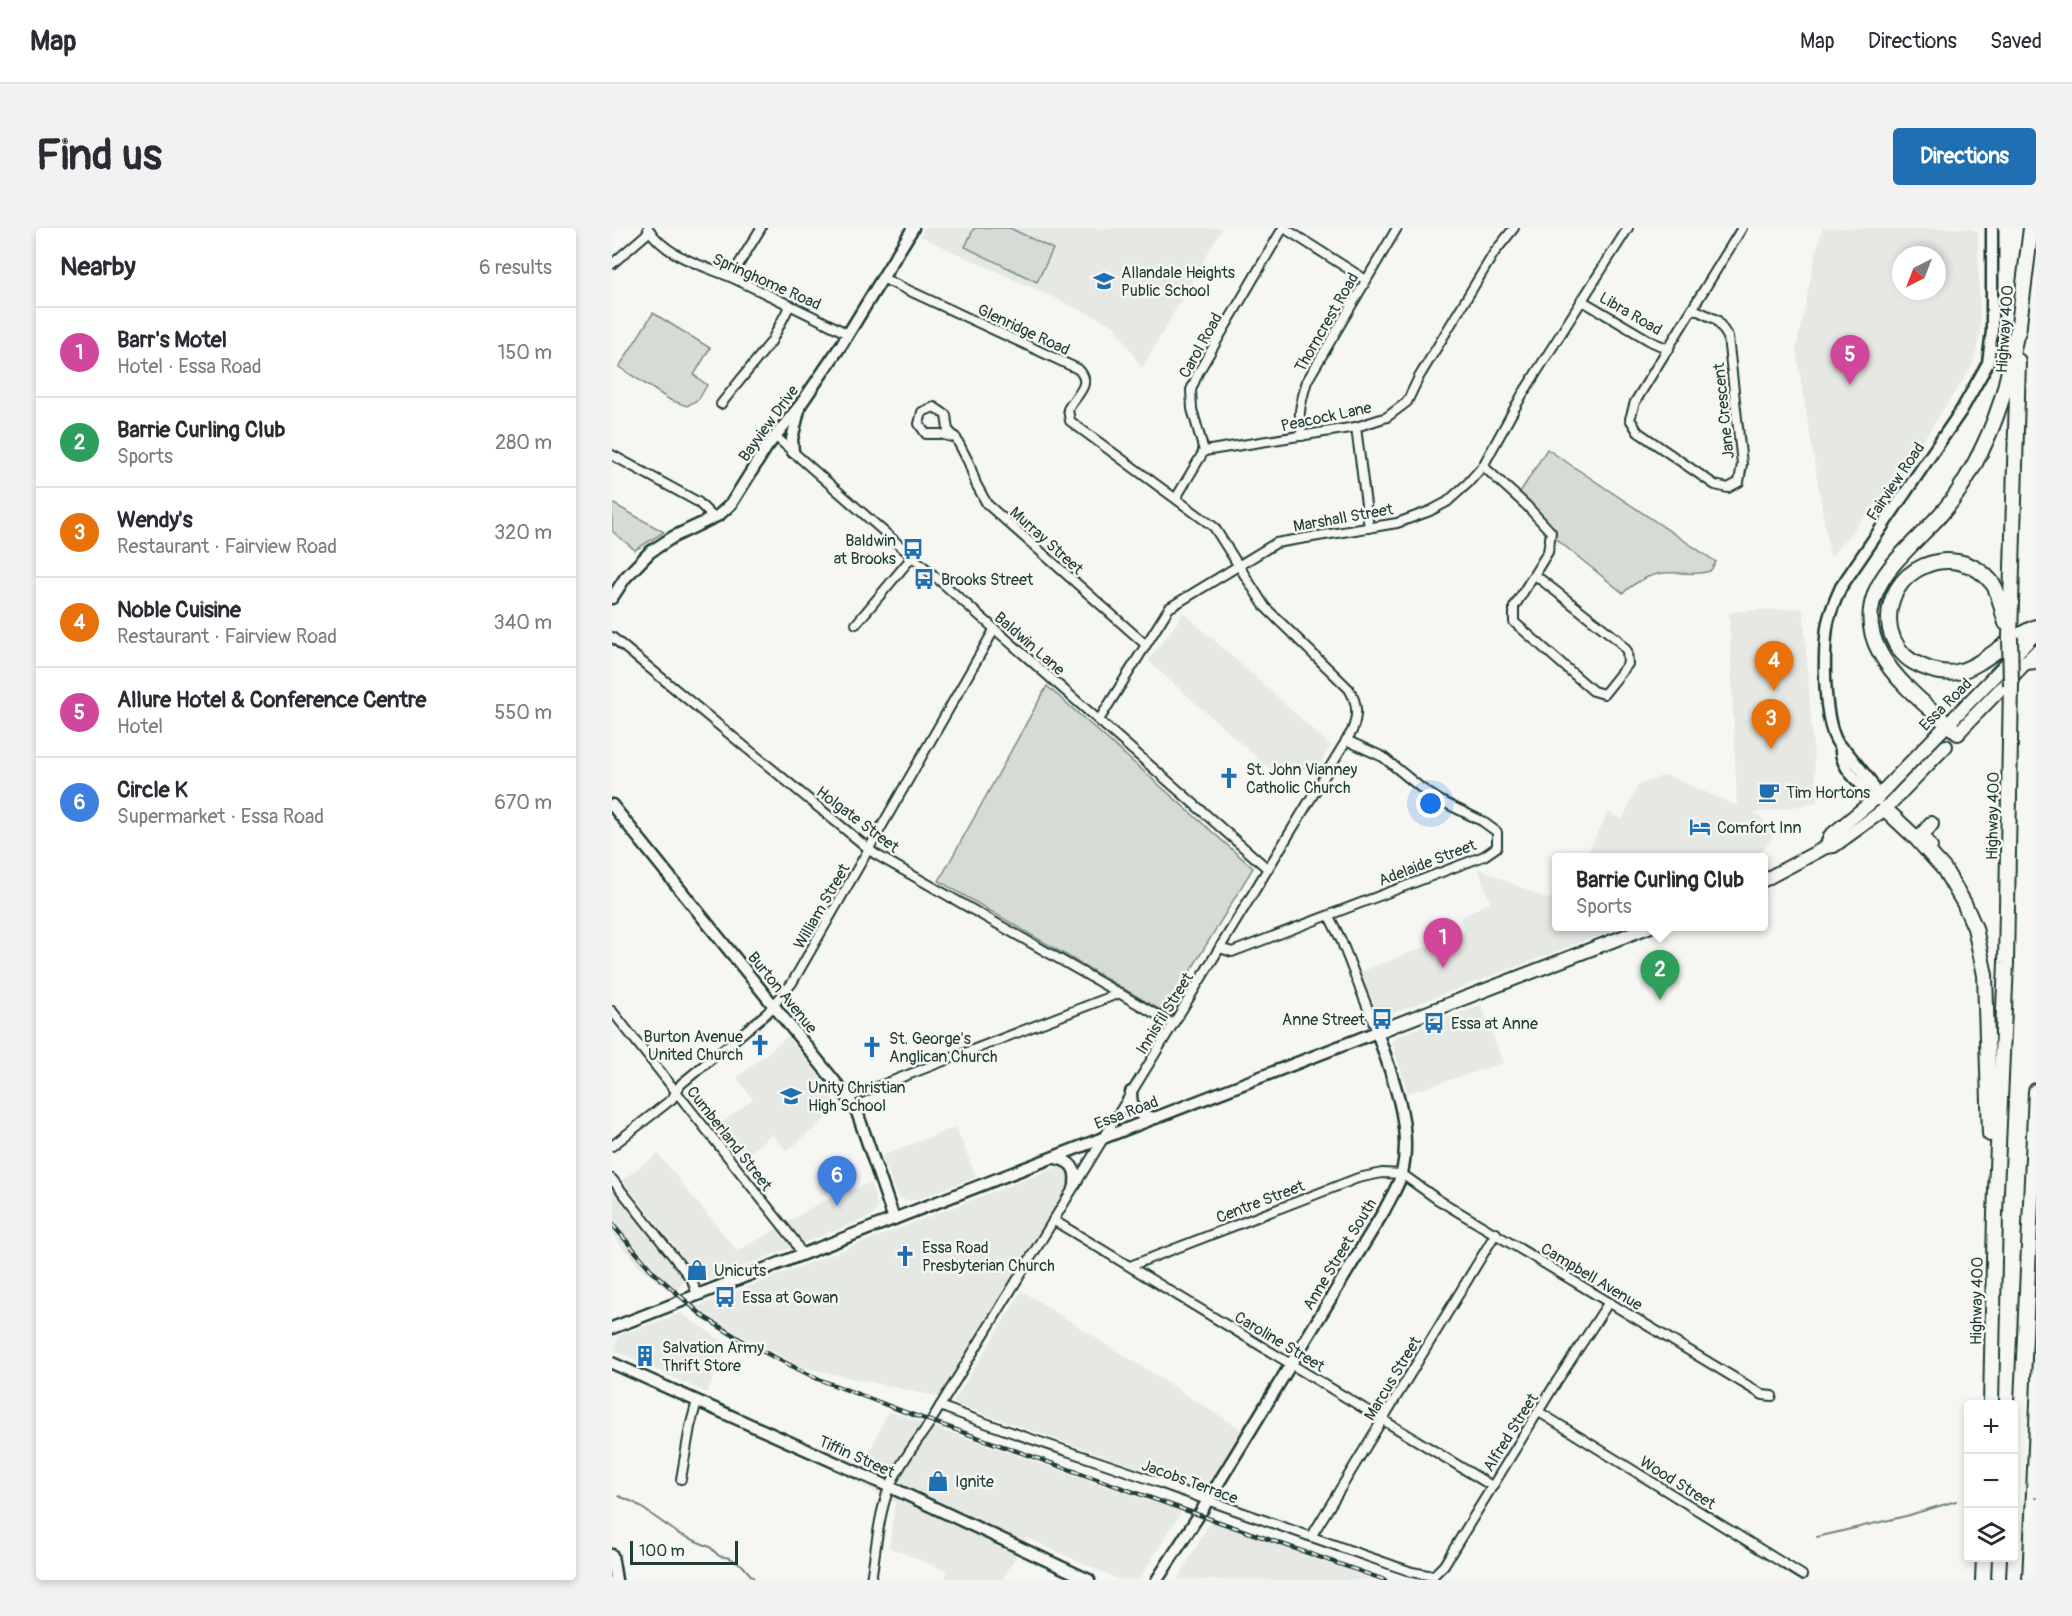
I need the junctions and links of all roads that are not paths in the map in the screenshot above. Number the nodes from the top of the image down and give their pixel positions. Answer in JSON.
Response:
{"nodes":[{"id":1,"x":761,"y":228,"type":"edge"},
{"id":2,"x":913,"y":228,"type":"edge"},
{"id":3,"x":1284,"y":228,"type":"edge"},
{"id":4,"x":1397,"y":228,"type":"edge"},
{"id":5,"x":1514,"y":228,"type":"edge"},
{"id":6,"x":1628,"y":228,"type":"edge"},
{"id":7,"x":1742,"y":228,"type":"edge"},
{"id":8,"x":1992,"y":228,"type":"edge"},
{"id":9,"x":2031,"y":228,"type":"edge"},
{"id":10,"x":649,"y":230,"type":"edge"},
{"id":11,"x":612,"y":264,"type":"edge"},
{"id":12,"x":731,"y":278,"type":"junction"},
{"id":13,"x":882,"y":278,"type":"junction"},
{"id":14,"x":1366,"y":280,"type":"junction"},
{"id":15,"x":1581,"y":300,"type":"junction"},
{"id":16,"x":790,"y":305,"type":"junction"},
{"id":17,"x":1694,"y":309,"type":"junction"},
{"id":18,"x":2019,"y":326,"type":"junction"},
{"id":19,"x":848,"y":334,"type":"junction"},
{"id":20,"x":1668,"y":349,"type":"junction"},
{"id":21,"x":721,"y":404,"type":"dead end"},
{"id":22,"x":801,"y":404,"type":"junction"},
{"id":23,"x":1356,"y":427,"type":"junction"},
{"id":24,"x":775,"y":436,"type":"junction"},
{"id":25,"x":1302,"y":436,"type":"junction"},
{"id":26,"x":956,"y":438,"type":"junction"},
{"id":27,"x":1204,"y":451,"type":"junction"},
{"id":28,"x":794,"y":452,"type":"junction"},
{"id":29,"x":612,"y":455,"type":"edge"},
{"id":30,"x":1483,"y":466,"type":"junction"},
{"id":31,"x":1176,"y":498,"type":"junction"},
{"id":32,"x":714,"y":518,"type":"junction"},
{"id":33,"x":1369,"y":528,"type":"junction"},
{"id":34,"x":912,"y":558,"type":"junction"},
{"id":35,"x":1239,"y":565,"type":"junction"},
{"id":36,"x":1535,"y":575,"type":"junction"},
{"id":37,"x":612,"y":598,"type":"edge"},
{"id":38,"x":856,"y":624,"type":"dead end"},
{"id":39,"x":2036,"y":627,"type":"edge"},
{"id":40,"x":994,"y":630,"type":"junction"},
{"id":41,"x":2036,"y":633,"type":"edge"},
{"id":42,"x":612,"y":637,"type":"edge"},
{"id":43,"x":2010,"y":638,"type":"junction"},
{"id":44,"x":1145,"y":644,"type":"junction"},
{"id":45,"x":2033,"y":658,"type":"edge"},
{"id":46,"x":1099,"y":720,"type":"junction"},
{"id":47,"x":1953,"y":729,"type":"junction"},
{"id":48,"x":1346,"y":740,"type":"junction"},
{"id":49,"x":1946,"y":746,"type":"joint"},
{"id":50,"x":1881,"y":803,"type":"junction"},
{"id":51,"x":612,"y":806,"type":"edge"},
{"id":52,"x":1931,"y":824,"type":"dead end"},
{"id":53,"x":869,"y":849,"type":"junction"},
{"id":54,"x":1268,"y":869,"type":"junction"},
{"id":55,"x":1944,"y":869,"type":"junction"},
{"id":56,"x":1768,"y":878,"type":"edge"},
{"id":57,"x":1329,"y":916,"type":"junction"},
{"id":58,"x":1641,"y":931,"type":"edge"},
{"id":59,"x":1220,"y":948,"type":"junction"},
{"id":60,"x":1120,"y":993,"type":"junction"},
{"id":61,"x":774,"y":1005,"type":"junction"},
{"id":62,"x":612,"y":1011,"type":"edge"},
{"id":63,"x":1173,"y":1024,"type":"junction"},
{"id":64,"x":1377,"y":1032,"type":"junction"},
{"id":65,"x":675,"y":1091,"type":"junction"},
{"id":66,"x":2036,"y":1091,"type":"edge"},
{"id":67,"x":1131,"y":1092,"type":"junction"},
{"id":68,"x":848,"y":1098,"type":"junction"},
{"id":69,"x":2035,"y":1110,"type":"edge"},
{"id":70,"x":1156,"y":1119,"type":"junction"},
{"id":71,"x":1102,"y":1139,"type":"junction"},
{"id":72,"x":612,"y":1146,"type":"edge"},
{"id":73,"x":1055,"y":1158,"type":"junction"},
{"id":74,"x":1402,"y":1173,"type":"junction"},
{"id":75,"x":612,"y":1179,"type":"edge"},
{"id":76,"x":1075,"y":1184,"type":"junction"},
{"id":77,"x":1995,"y":1214,"type":"junction"},
{"id":78,"x":894,"y":1219,"type":"junction"},
{"id":79,"x":1053,"y":1220,"type":"junction"},
{"id":80,"x":1496,"y":1233,"type":"junction"},
{"id":81,"x":802,"y":1255,"type":"junction"},
{"id":82,"x":1130,"y":1266,"type":"junction"},
{"id":83,"x":697,"y":1295,"type":"junction"},
{"id":84,"x":1609,"y":1302,"type":"junction"},
{"id":85,"x":613,"y":1329,"type":"edge"},
{"id":86,"x":614,"y":1362,"type":"edge"},
{"id":87,"x":1290,"y":1363,"type":"junction"},
{"id":88,"x":1772,"y":1396,"type":"dead end"},
{"id":89,"x":1991,"y":1400,"type":"edge"},
{"id":90,"x":698,"y":1401,"type":"junction"},
{"id":91,"x":940,"y":1406,"type":"junction"},
{"id":92,"x":1539,"y":1412,"type":"junction"},
{"id":93,"x":1383,"y":1419,"type":"junction"},
{"id":94,"x":681,"y":1479,"type":"dead end"},
{"id":95,"x":1492,"y":1486,"type":"junction"},
{"id":96,"x":890,"y":1487,"type":"junction"},
{"id":97,"x":1207,"y":1502,"type":"junction"},
{"id":98,"x":1311,"y":1537,"type":"junction"},
{"id":99,"x":612,"y":1556,"type":"edge"},
{"id":100,"x":1984,"y":1562,"type":"edge"},
{"id":101,"x":1433,"y":1575,"type":"joint"},
{"id":102,"x":1802,"y":1575,"type":"dead end"},
{"id":103,"x":616,"y":1580,"type":"edge"},
{"id":104,"x":871,"y":1580,"type":"edge"},
{"id":105,"x":1089,"y":1580,"type":"edge"},
{"id":106,"x":1158,"y":1580,"type":"edge"},
{"id":107,"x":1983,"y":1580,"type":"edge"},
{"id":108,"x":2014,"y":1580,"type":"edge"}],
"edges":[{"from":1,"to":12,"type":"street"},
{"from":2,"to":13,"type":"street","name":"Bayview Drive"},
{"from":3,"to":14,"type":"street"},
{"from":3,"to":27,"type":"street","name":"Carol Road"},
{"from":4,"to":14,"type":"street","name":"Thorncrest Road"},
{"from":5,"to":23,"type":"street","name":"Peacock Lane"},
{"from":6,"to":15,"type":"street","name":"Marshall Street"},
{"from":7,"to":17,"type":"street","name":"Jane Crescent"},
{"from":8,"to":50,"type":"street","name":"Fairview Road"},
{"from":9,"to":18,"type":"highway","name":"Highway 400"},
{"from":10,"to":11,"type":"street"},
{"from":10,"to":12,"type":"street","name":"Springhome Road"},
{"from":12,"to":16,"type":"street","name":"Springhome Road"},
{"from":13,"to":19,"type":"street","name":"Bayview Drive"},
{"from":13,"to":31,"type":"street","name":"Glenridge Road"},
{"from":14,"to":25,"type":"street","name":"Thorncrest Road"},
{"from":15,"to":20,"type":"street","name":"Libra Road"},
{"from":15,"to":30,"type":"street","name":"Marshall Street"},
{"from":16,"to":19,"type":"street","name":"Springhome Road"},
{"from":16,"to":21,"type":"street"},
{"from":17,"to":20,"type":"street","name":"Jane Crescent"},
{"from":17,"to":20,"type":"street","name":"Jane Crescent"},
{"from":18,"to":43,"type":"highway","name":"Highway 400"},
{"from":18,"to":47,"type":"highway"},
{"from":19,"to":22,"type":"street","name":"Bayview Drive"},
{"from":22,"to":24,"type":"street","name":"Bayview Drive"},
{"from":22,"to":28,"type":"street"},
{"from":23,"to":25,"type":"street","name":"Peacock Lane"},
{"from":23,"to":33,"type":"street"},
{"from":24,"to":28,"type":"street","name":"Baldwin Lane"},
{"from":24,"to":32,"type":"street","name":"Bayview Drive"},
{"from":25,"to":27,"type":"street","name":"Peacock Lane"},
{"from":26,"to":26,"type":"street","name":"Murray Street"},
{"from":26,"to":44,"type":"street","name":"Murray Street"},
{"from":27,"to":31,"type":"street"},
{"from":28,"to":34,"type":"street","name":"Baldwin Lane"},
{"from":29,"to":32,"type":"street"},
{"from":30,"to":33,"type":"street","name":"Marshall Street"},
{"from":30,"to":36,"type":"street"},
{"from":31,"to":35,"type":"street","name":"Innisfil Street"},
{"from":32,"to":37,"type":"street","name":"Bayview Drive"},
{"from":33,"to":35,"type":"street","name":"Marshall Street"},
{"from":34,"to":38,"type":"street"},
{"from":34,"to":40,"type":"street","name":"Baldwin Lane"},
{"from":35,"to":44,"type":"street","name":"Marshall Street"},
{"from":35,"to":48,"type":"street","name":"Innisfil Street"},
{"from":36,"to":36,"type":"street"},
{"from":39,"to":43,"type":"highway"},
{"from":40,"to":46,"type":"street","name":"Baldwin Lane"},
{"from":40,"to":53,"type":"street","name":"William Street"},
{"from":41,"to":47,"type":"main road","name":"Essa Road"},
{"from":42,"to":53,"type":"street","name":"Holgate Street"},
{"from":43,"to":77,"type":"highway","name":"Highway 400","bridge":true},
{"from":44,"to":46,"type":"street","name":"Marshall Street"},
{"from":45,"to":47,"type":"main road","name":"Essa Road"},
{"from":46,"to":54,"type":"street","name":"Baldwin Lane"},
{"from":47,"to":49,"type":"street","name":"Essa Road"},
{"from":47,"to":50,"type":"main road","name":"Essa Road"},
{"from":48,"to":54,"type":"street","name":"Innisfil Street"},
{"from":48,"to":57,"type":"street","name":"Adelaide Street"},
{"from":49,"to":50,"type":"main road","name":"Essa Road"},
{"from":50,"to":55,"type":"highway"},
{"from":50,"to":56,"type":"main road","name":"Essa Road"},
{"from":51,"to":61,"type":"street","name":"Burton Avenue"},
{"from":52,"to":55,"type":"highway"},
{"from":53,"to":60,"type":"street","name":"Holgate Street"},
{"from":53,"to":61,"type":"street","name":"William Street"},
{"from":54,"to":59,"type":"street","name":"Innisfil Street"},
{"from":55,"to":77,"type":"highway"},
{"from":57,"to":59,"type":"street","name":"Adelaide Street"},
{"from":57,"to":64,"type":"street","name":"Anne Street South"},
{"from":58,"to":64,"type":"main road","name":"Essa Road"},
{"from":59,"to":63,"type":"street","name":"Innisfil Street"},
{"from":60,"to":63,"type":"street","name":"Holgate Street"},
{"from":60,"to":68,"type":"street"},
{"from":61,"to":65,"type":"street","name":"William Street"},
{"from":61,"to":68,"type":"street","name":"Burton Avenue"},
{"from":62,"to":65,"type":"street","name":"Cumberland Street"},
{"from":63,"to":67,"type":"street","name":"Innisfil Street"},
{"from":64,"to":70,"type":"street","name":"Essa Road"},
{"from":64,"to":74,"type":"street","name":"Anne Street South"},
{"from":65,"to":72,"type":"street","name":"William Street"},
{"from":65,"to":81,"type":"street","name":"Cumberland Street"},
{"from":66,"to":69,"type":"highway"},
{"from":67,"to":70,"type":"street"},
{"from":67,"to":71,"type":"street","name":"Innisfil Street"},
{"from":68,"to":78,"type":"street","name":"Burton Avenue"},
{"from":69,"to":108,"type":"highway"},
{"from":70,"to":71,"type":"street","name":"Essa Road"},
{"from":71,"to":73,"type":"street","name":"Essa Road"},
{"from":71,"to":76,"type":"street","name":"Innisfil Street"},
{"from":73,"to":76,"type":"street"},
{"from":73,"to":78,"type":"street","name":"Essa Road"},
{"from":74,"to":80,"type":"street","name":"Campbell Avenue"},
{"from":74,"to":82,"type":"street","name":"Centre Street"},
{"from":74,"to":87,"type":"street","name":"Anne Street South"},
{"from":75,"to":83,"type":"street"},
{"from":76,"to":79,"type":"street","name":"Innisfil Street"},
{"from":77,"to":89,"type":"highway","name":"Highway 400"},
{"from":78,"to":81,"type":"street","name":"Essa Road"},
{"from":79,"to":82,"type":"street","name":"Caroline Street"},
{"from":79,"to":91,"type":"street","name":"Innisfil Street"},
{"from":80,"to":84,"type":"street","name":"Campbell Avenue"},
{"from":80,"to":93,"type":"street","name":"Marcus Street"},
{"from":81,"to":83,"type":"street","name":"Essa Road"},
{"from":82,"to":87,"type":"street","name":"Caroline Street"},
{"from":83,"to":85,"type":"street","name":"Essa Road"},
{"from":84,"to":88,"type":"street","name":"Campbell Avenue"},
{"from":84,"to":92,"type":"street","name":"Alfred Street"},
{"from":86,"to":90,"type":"street","name":"Tiffin Street"},
{"from":87,"to":93,"type":"street","name":"Caroline Street"},
{"from":87,"to":97,"type":"street","name":"Anne Street South"},
{"from":90,"to":94,"type":"street"},
{"from":90,"to":96,"type":"street","name":"Tiffin Street"},
{"from":91,"to":96,"type":"street","name":"Innisfil Street"},
{"from":91,"to":97,"type":"street","name":"Jacobs Terrace"},
{"from":92,"to":95,"type":"street","name":"Alfred Street"},
{"from":92,"to":102,"type":"street","name":"Wood Street"},
{"from":93,"to":95,"type":"street","name":"Caroline Street"},
{"from":93,"to":98,"type":"street","name":"Marcus Street"},
{"from":95,"to":101,"type":"street","name":"Alfred Street"},
{"from":96,"to":104,"type":"street","name":"Innisfil Street"},
{"from":96,"to":105,"type":"street","name":"Tiffin Street"},
{"from":97,"to":98,"type":"street","name":"Jacobs Terrace"},
{"from":97,"to":106,"type":"street","name":"Anne Street South"},
{"from":98,"to":101,"type":"street","name":"Jacobs Terrace"},
{"from":99,"to":103,"type":"street"},
{"from":100,"to":107,"type":"highway"}]}
